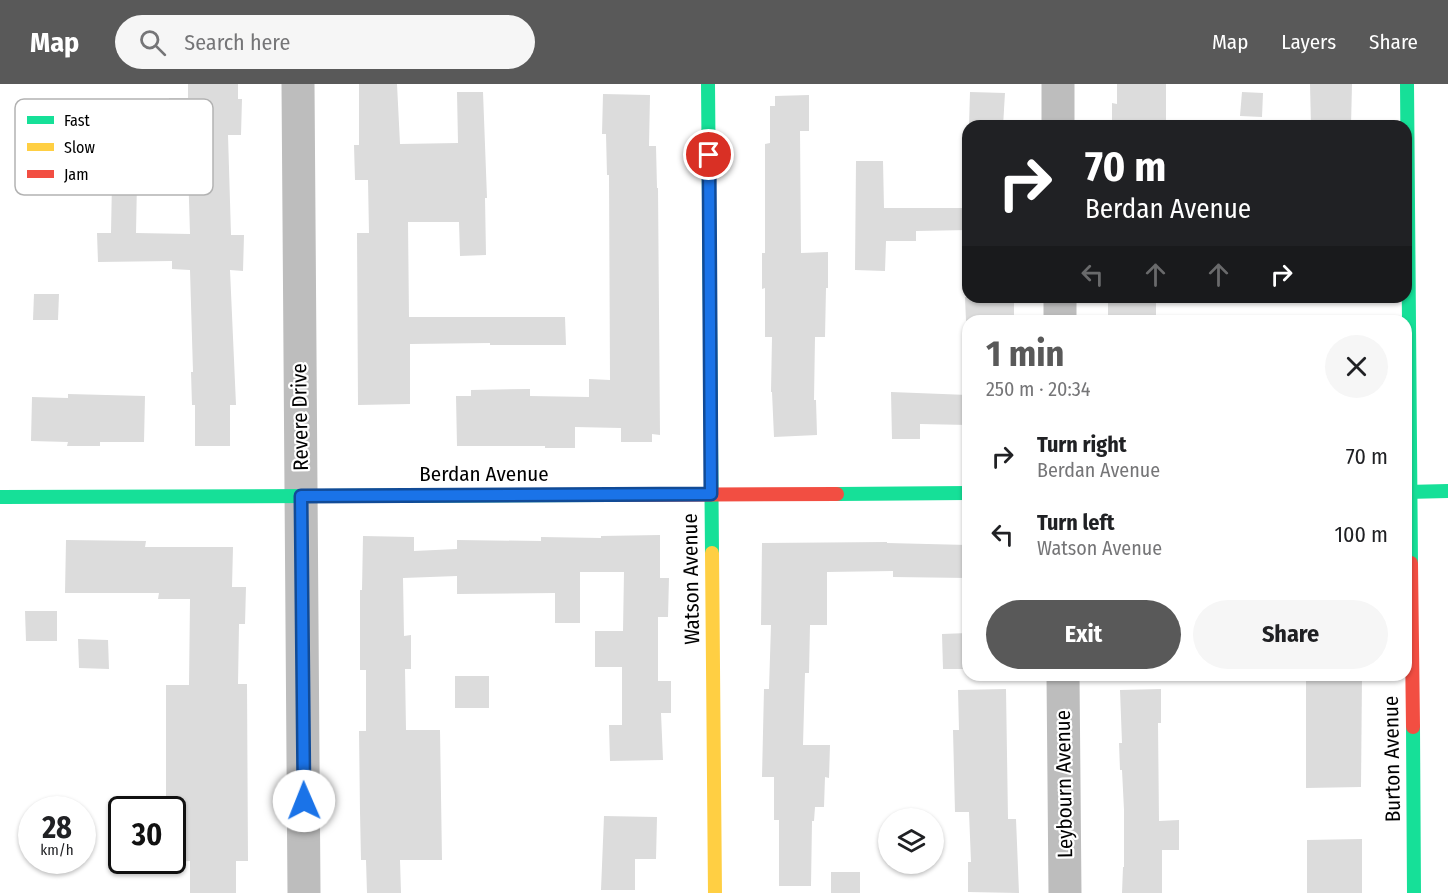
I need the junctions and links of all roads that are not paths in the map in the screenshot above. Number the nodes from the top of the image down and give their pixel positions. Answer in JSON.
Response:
{"nodes":[{"id":1,"x":298,"y":84,"type":"edge"},
{"id":2,"x":708,"y":84,"type":"edge"},
{"id":3,"x":1058,"y":84,"type":"edge"},
{"id":4,"x":1407,"y":84,"type":"edge"},
{"id":5,"x":1058,"y":120,"type":"edge"},
{"id":6,"x":1407,"y":120,"type":"edge"},
{"id":7,"x":1448,"y":491,"type":"edge"},
{"id":8,"x":1412,"y":492,"type":"edge"},
{"id":9,"x":962,"y":493,"type":"edge"},
{"id":10,"x":711,"y":494,"type":"junction"},
{"id":11,"x":301,"y":496,"type":"junction"},
{"id":12,"x":0,"y":497,"type":"edge"},
{"id":13,"x":1063,"y":681,"type":"edge"},
{"id":14,"x":1411,"y":681,"type":"edge"},
{"id":15,"x":304,"y":893,"type":"edge"},
{"id":16,"x":715,"y":893,"type":"edge"},
{"id":17,"x":1065,"y":893,"type":"edge"},
{"id":18,"x":1414,"y":893,"type":"edge"}],
"edges":[{"from":1,"to":11,"type":"street","name":"Revere Drive"},
{"from":2,"to":10,"type":"street","name":"Watson Avenue"},
{"from":3,"to":5,"type":"street"},
{"from":4,"to":6,"type":"street","name":"Burton Avenue"},
{"from":7,"to":8,"type":"street"},
{"from":9,"to":10,"type":"street","name":"Berdan Avenue"},
{"from":10,"to":11,"type":"street","name":"Berdan Avenue"},
{"from":10,"to":16,"type":"street","name":"Watson Avenue"},
{"from":11,"to":12,"type":"street","name":"Berdan Avenue"},
{"from":11,"to":15,"type":"street","name":"Revere Drive"},
{"from":13,"to":17,"type":"street","name":"Leybourn Avenue"},
{"from":14,"to":18,"type":"street","name":"Burton Avenue"}]}
